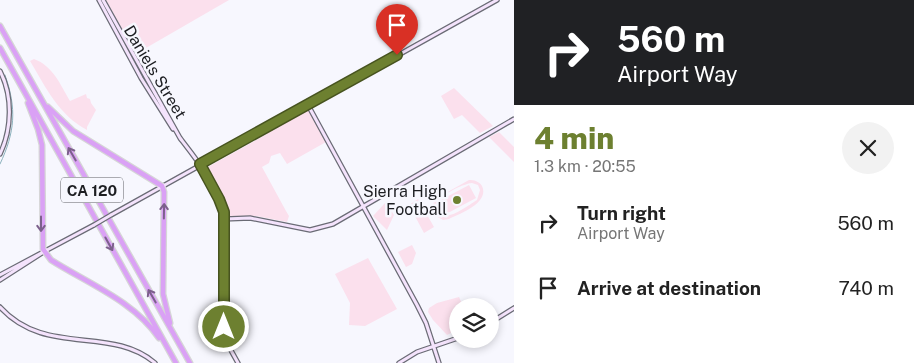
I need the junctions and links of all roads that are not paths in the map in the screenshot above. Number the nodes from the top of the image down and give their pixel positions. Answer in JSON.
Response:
{"nodes":[{"id":1,"x":99,"y":0,"type":"edge"},
{"id":2,"x":103,"y":0,"type":"edge"},
{"id":3,"x":497,"y":0,"type":"edge"},
{"id":4,"x":0,"y":26,"type":"edge"},
{"id":5,"x":0,"y":48,"type":"edge"},
{"id":6,"x":0,"y":71,"type":"edge"},
{"id":7,"x":0,"y":76,"type":"edge"},
{"id":8,"x":20,"y":84,"type":"junction"},
{"id":9,"x":6,"y":88,"type":"junction"},
{"id":10,"x":34,"y":88,"type":"junction"},
{"id":11,"x":308,"y":105,"type":"junction"},
{"id":12,"x":514,"y":119,"type":"edge"},
{"id":13,"x":176,"y":131,"type":"junction"},
{"id":14,"x":0,"y":154,"type":"edge"},
{"id":15,"x":200,"y":164,"type":"junction"},
{"id":16,"x":162,"y":186,"type":"junction"},
{"id":17,"x":363,"y":207,"type":"junction"},
{"id":18,"x":225,"y":219,"type":"junction"},
{"id":19,"x":43,"y":253,"type":"junction"},
{"id":20,"x":0,"y":275,"type":"edge"},
{"id":21,"x":0,"y":280,"type":"edge"},
{"id":22,"x":0,"y":307,"type":"edge"},
{"id":23,"x":514,"y":308,"type":"edge"},
{"id":24,"x":499,"y":317,"type":"edge"},
{"id":25,"x":449,"y":341,"type":"edge"},
{"id":26,"x":434,"y":346,"type":"junction"},
{"id":27,"x":185,"y":353,"type":"junction"},
{"id":28,"x":176,"y":362,"type":"edge"},
{"id":29,"x":155,"y":363,"type":"edge"},
{"id":30,"x":190,"y":363,"type":"edge"},
{"id":31,"x":238,"y":363,"type":"edge"},
{"id":32,"x":399,"y":363,"type":"edge"},
{"id":33,"x":439,"y":363,"type":"edge"}],
"edges":[{"from":1,"to":13,"type":"street","name":"Daniels Street"},
{"from":2,"to":13,"type":"street","name":"Daniels Street"},
{"from":3,"to":11,"type":"street"},
{"from":4,"to":10,"type":"highway","number":"CA 120"},
{"from":5,"to":8,"type":"highway","number":"CA 120"},
{"from":6,"to":9,"type":"street"},
{"from":7,"to":9,"type":"street"},
{"from":8,"to":19,"type":"highway","one_way":true},
{"from":8,"to":28,"type":"highway","number":"CA 120","one_way":true},
{"from":9,"to":14,"type":"street"},
{"from":10,"to":16,"type":"highway"},
{"from":27,"to":10,"type":"highway","number":"CA 120","one_way":true},
{"from":11,"to":15,"type":"street"},
{"from":11,"to":17,"type":"street"},
{"from":12,"to":17,"type":"street"},
{"from":13,"to":15,"type":"street","name":"Daniels Street"},
{"from":15,"to":16,"type":"street"},
{"from":15,"to":18,"type":"street","name":"Daniels Street"},
{"from":16,"to":19,"type":"street","bridge":true},
{"from":27,"to":16,"type":"highway","one_way":true},
{"from":17,"to":18,"type":"street"},
{"from":17,"to":26,"type":"street"},
{"from":18,"to":31,"type":"street","name":"Daniels Street"},
{"from":19,"to":20,"type":"street"},
{"from":19,"to":21,"type":"street"},
{"from":19,"to":28,"type":"highway"},
{"from":22,"to":29,"type":"street"},
{"from":23,"to":24,"type":"street"},
{"from":25,"to":26,"type":"street"},
{"from":26,"to":32,"type":"street"},
{"from":26,"to":33,"type":"street"},
{"from":27,"to":30,"type":"highway","number":"CA 120"}]}
